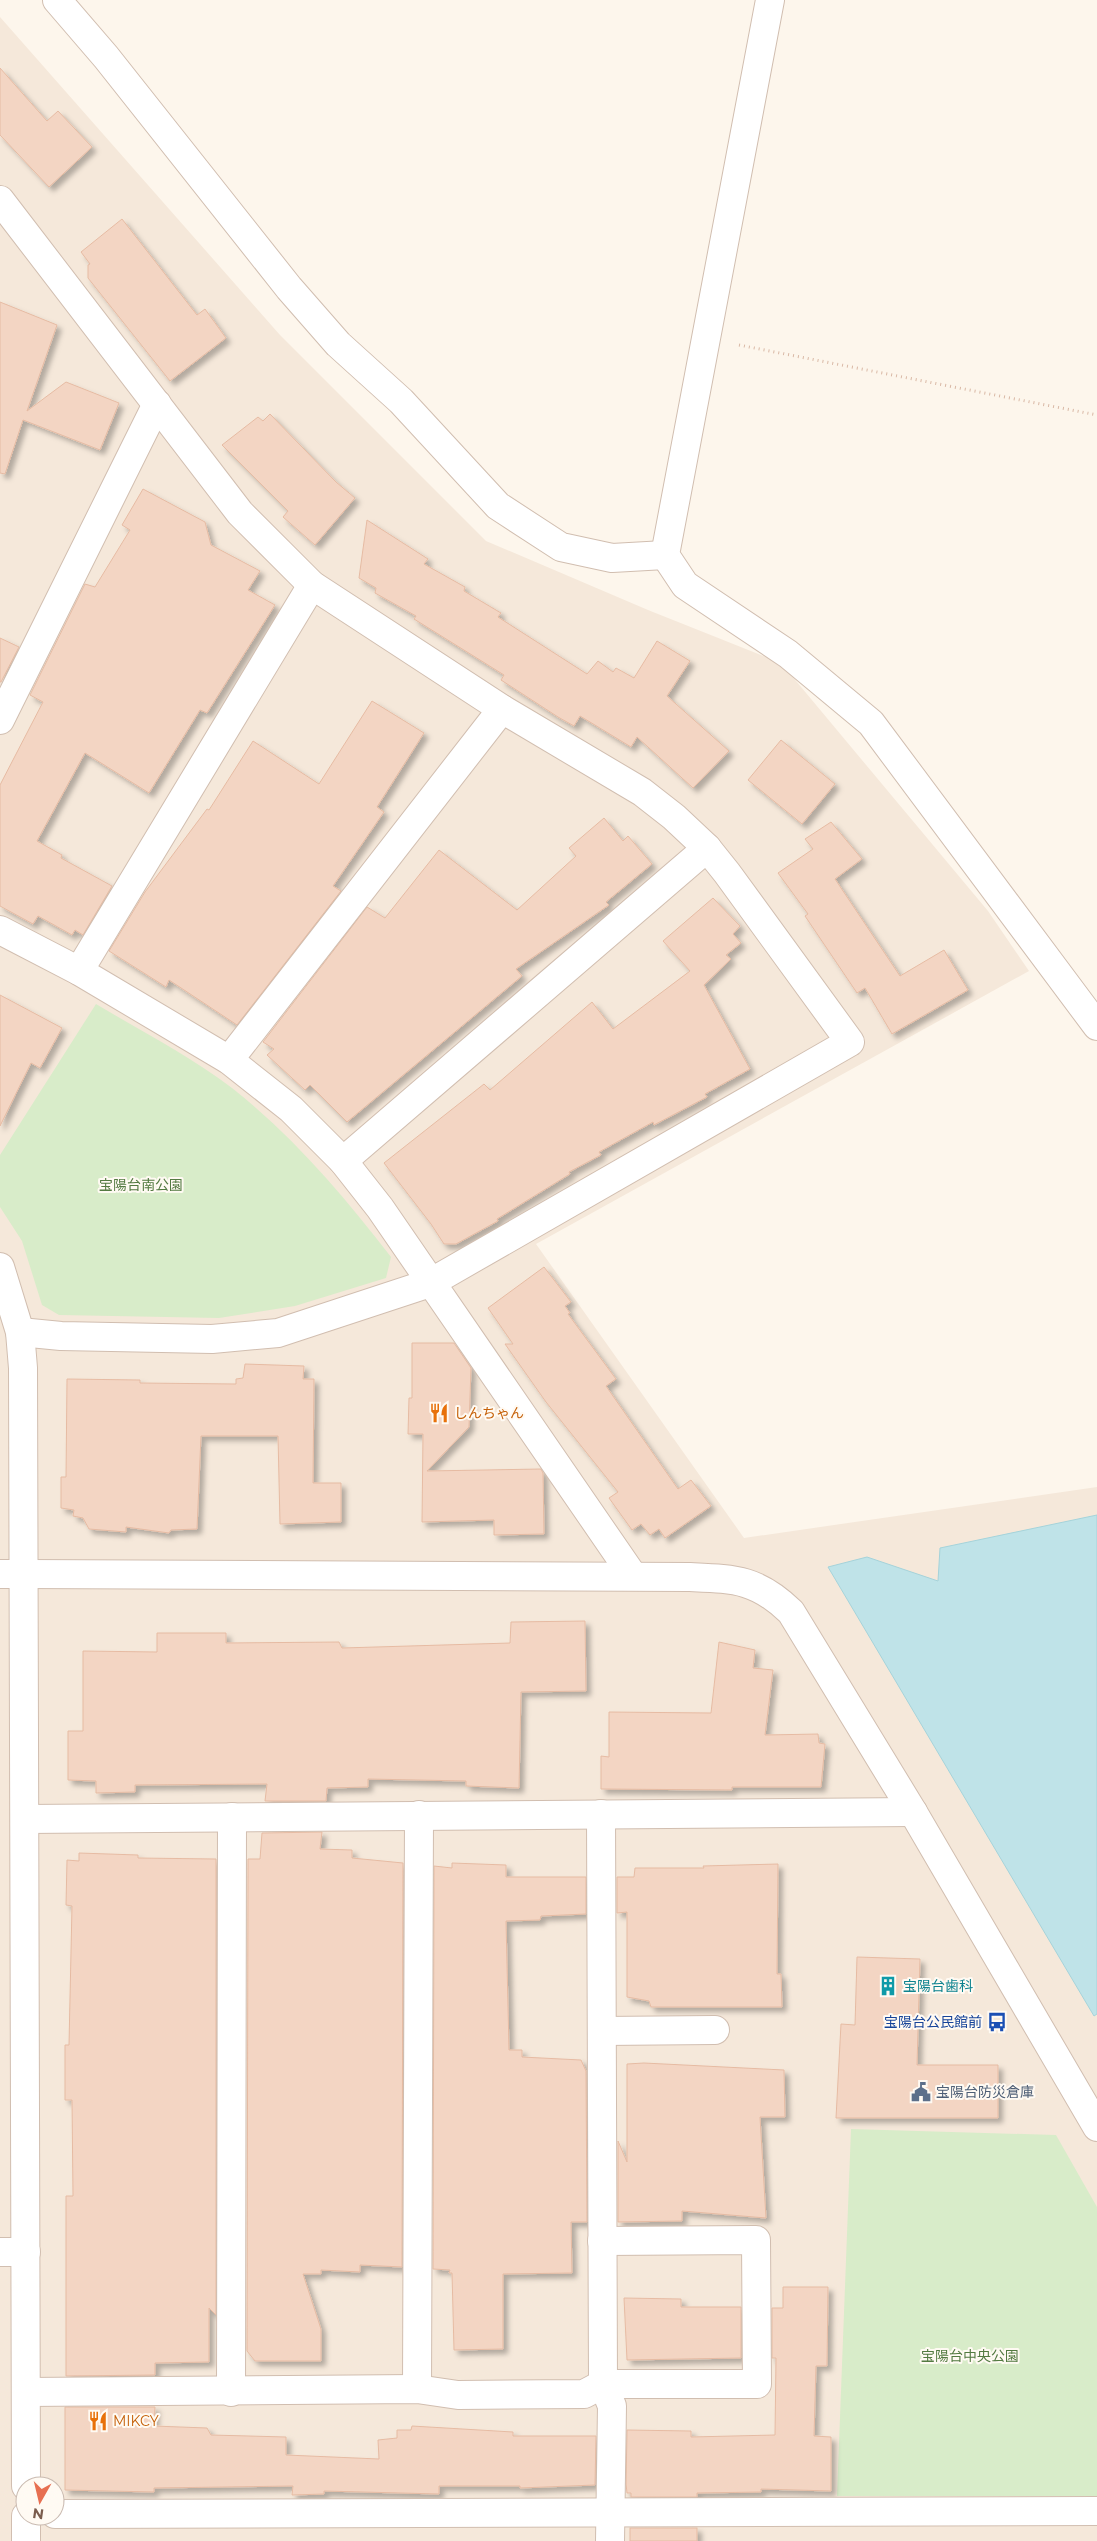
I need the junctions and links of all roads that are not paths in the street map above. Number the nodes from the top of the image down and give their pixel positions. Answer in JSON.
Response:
{"nodes":[{"id":1,"x":57,"y":0,"type":"edge"},
{"id":2,"x":770,"y":0,"type":"edge"},
{"id":3,"x":0,"y":200,"type":"edge"},
{"id":4,"x":157,"y":404,"type":"junction"},
{"id":5,"x":665,"y":555,"type":"junction"},
{"id":6,"x":312,"y":585,"type":"junction"},
{"id":7,"x":502,"y":709,"type":"junction"},
{"id":8,"x":0,"y":720,"type":"edge"},
{"id":9,"x":707,"y":848,"type":"junction"},
{"id":10,"x":0,"y":930,"type":"edge"},
{"id":11,"x":79,"y":971,"type":"junction"},
{"id":12,"x":1097,"y":1026,"type":"edge"},
{"id":13,"x":229,"y":1060,"type":"junction"},
{"id":14,"x":344,"y":1160,"type":"junction"},
{"id":15,"x":0,"y":1267,"type":"edge"},
{"id":16,"x":430,"y":1283,"type":"junction"},
{"id":17,"x":20,"y":1332,"type":"junction"},
{"id":18,"x":12,"y":1574,"type":"edge"},
{"id":19,"x":633,"y":1576,"type":"junction"},
{"id":20,"x":912,"y":1812,"type":"junction"},
{"id":21,"x":601,"y":1814,"type":"junction"},
{"id":22,"x":419,"y":1816,"type":"junction"},
{"id":23,"x":232,"y":1817,"type":"junction"},
{"id":24,"x":25,"y":1819,"type":"junction"},
{"id":25,"x":715,"y":2030,"type":"dead end"},
{"id":26,"x":602,"y":2031,"type":"junction"},
{"id":27,"x":1097,"y":2127,"type":"edge"},
{"id":28,"x":602,"y":2241,"type":"junction"},
{"id":29,"x":13,"y":2252,"type":"edge"},
{"id":30,"x":602,"y":2384,"type":"junction"},
{"id":31,"x":417,"y":2389,"type":"junction"},
{"id":32,"x":26,"y":2392,"type":"junction"},
{"id":33,"x":231,"y":2392,"type":"junction"},
{"id":34,"x":26,"y":2476,"type":"edge"},
{"id":35,"x":1097,"y":2510,"type":"edge"},
{"id":36,"x":611,"y":2513,"type":"junction"},
{"id":37,"x":65,"y":2514,"type":"edge"},
{"id":38,"x":26,"y":2526,"type":"edge"},
{"id":39,"x":26,"y":2541,"type":"edge"},
{"id":40,"x":610,"y":2541,"type":"edge"}],
"edges":[{"from":1,"to":5,"type":"street"},
{"from":2,"to":5,"type":"street"},
{"from":3,"to":4,"type":"street"},
{"from":4,"to":6,"type":"street"},
{"from":4,"to":8,"type":"street"},
{"from":5,"to":12,"type":"street"},
{"from":6,"to":7,"type":"street"},
{"from":6,"to":11,"type":"street"},
{"from":7,"to":9,"type":"street"},
{"from":7,"to":13,"type":"street"},
{"from":9,"to":14,"type":"street"},
{"from":9,"to":16,"type":"street"},
{"from":10,"to":11,"type":"street"},
{"from":11,"to":13,"type":"street"},
{"from":13,"to":14,"type":"street"},
{"from":14,"to":16,"type":"street"},
{"from":15,"to":17,"type":"street"},
{"from":16,"to":17,"type":"street"},
{"from":16,"to":19,"type":"street"},
{"from":17,"to":18,"type":"street"},
{"from":18,"to":19,"type":"street"},
{"from":18,"to":24,"type":"street"},
{"from":19,"to":20,"type":"street"},
{"from":20,"to":21,"type":"street"},
{"from":20,"to":27,"type":"street"},
{"from":21,"to":22,"type":"street"},
{"from":21,"to":26,"type":"street"},
{"from":22,"to":23,"type":"street"},
{"from":22,"to":31,"type":"street"},
{"from":23,"to":24,"type":"street"},
{"from":23,"to":33,"type":"street"},
{"from":24,"to":29,"type":"street"},
{"from":25,"to":26,"type":"street"},
{"from":26,"to":28,"type":"street"},
{"from":28,"to":30,"type":"street"},
{"from":28,"to":30,"type":"street"},
{"from":29,"to":32,"type":"street"},
{"from":30,"to":31,"type":"street"},
{"from":30,"to":36,"type":"street"},
{"from":31,"to":33,"type":"street"},
{"from":32,"to":33,"type":"street"},
{"from":32,"to":34,"type":"street"},
{"from":35,"to":36,"type":"street"},
{"from":36,"to":37,"type":"street"},
{"from":36,"to":40,"type":"street"},
{"from":38,"to":39,"type":"street"}]}
